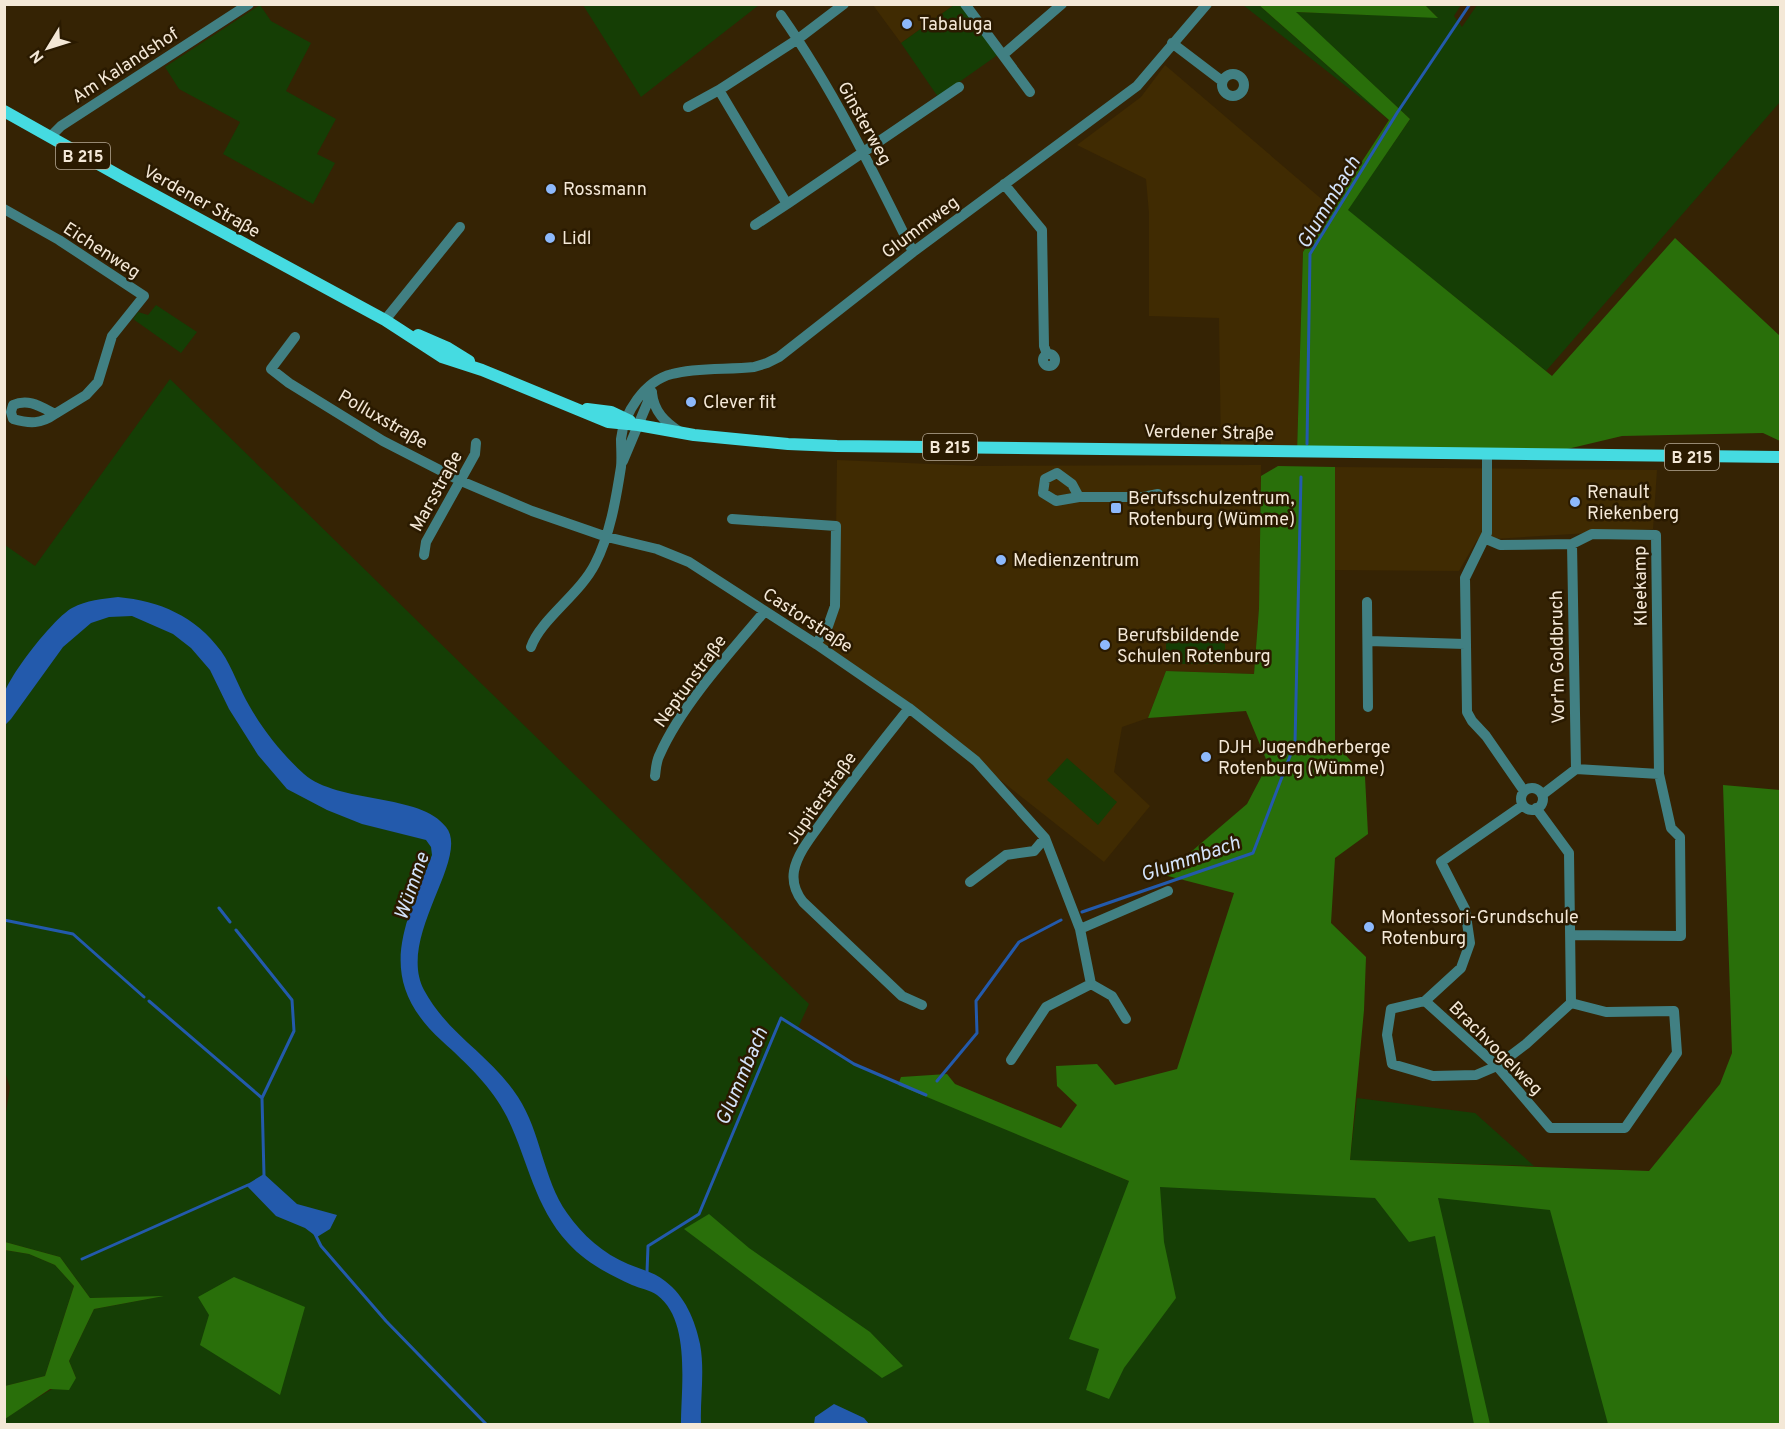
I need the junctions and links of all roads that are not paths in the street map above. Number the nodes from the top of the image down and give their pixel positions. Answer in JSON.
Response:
{"nodes":[{"id":1,"x":249,"y":4,"type":"edge"},
{"id":2,"x":844,"y":4,"type":"edge"},
{"id":3,"x":965,"y":4,"type":"edge"},
{"id":4,"x":1062,"y":4,"type":"edge"},
{"id":5,"x":1207,"y":4,"type":"edge"},
{"id":6,"x":782,"y":15,"type":"dead end"},
{"id":7,"x":798,"y":39,"type":"junction"},
{"id":8,"x":1172,"y":43,"type":"junction"},
{"id":9,"x":1004,"y":54,"type":"junction"},
{"id":10,"x":1222,"y":81,"type":"dead end"},
{"id":11,"x":959,"y":87,"type":"dead end"},
{"id":12,"x":719,"y":90,"type":"junction"},
{"id":13,"x":1030,"y":92,"type":"dead end"},
{"id":14,"x":688,"y":107,"type":"dead end"},
{"id":15,"x":4,"y":111,"type":"edge"},
{"id":16,"x":51,"y":136,"type":"junction"},
{"id":17,"x":864,"y":150,"type":"junction"},
{"id":18,"x":1004,"y":184,"type":"junction"},
{"id":19,"x":787,"y":204,"type":"junction"},
{"id":20,"x":4,"y":208,"type":"edge"},
{"id":21,"x":755,"y":225,"type":"dead end"},
{"id":22,"x":460,"y":227,"type":"dead end"},
{"id":23,"x":913,"y":252,"type":"junction"},
{"id":24,"x":385,"y":320,"type":"junction"},
{"id":25,"x":295,"y":337,"type":"dead end"},
{"id":26,"x":1047,"y":354,"type":"dead end"},
{"id":27,"x":659,"y":380,"type":"junction"},
{"id":28,"x":652,"y":392,"type":"junction"},
{"id":29,"x":55,"y":414,"type":"dead end"},
{"id":30,"x":624,"y":422,"type":"junction"},
{"id":31,"x":638,"y":425,"type":"junction"},
{"id":32,"x":682,"y":433,"type":"junction"},
{"id":33,"x":476,"y":443,"type":"dead end"},
{"id":34,"x":1487,"y":454,"type":"junction"},
{"id":35,"x":1780,"y":457,"type":"edge"},
{"id":36,"x":621,"y":464,"type":"junction"},
{"id":37,"x":461,"y":481,"type":"junction"},
{"id":38,"x":1158,"y":494,"type":"dead end"},
{"id":39,"x":1079,"y":497,"type":"dead end"},
{"id":40,"x":732,"y":519,"type":"dead end"},
{"id":41,"x":607,"y":537,"type":"junction"},
{"id":42,"x":1486,"y":539,"type":"junction"},
{"id":43,"x":1572,"y":544,"type":"junction"},
{"id":44,"x":424,"y":555,"type":"dead end"},
{"id":45,"x":1367,"y":602,"type":"dead end"},
{"id":46,"x":765,"y":611,"type":"junction"},
{"id":47,"x":1369,"y":640,"type":"junction"},
{"id":48,"x":816,"y":644,"type":"junction"},
{"id":49,"x":1465,"y":644,"type":"junction"},
{"id":50,"x":531,"y":647,"type":"dead end"},
{"id":51,"x":1368,"y":707,"type":"dead end"},
{"id":52,"x":909,"y":708,"type":"junction"},
{"id":53,"x":1576,"y":769,"type":"junction"},
{"id":54,"x":1659,"y":774,"type":"junction"},
{"id":55,"x":655,"y":776,"type":"dead end"},
{"id":56,"x":1524,"y":791,"type":"junction"},
{"id":57,"x":1542,"y":795,"type":"junction"},
{"id":58,"x":1523,"y":805,"type":"junction"},
{"id":59,"x":1536,"y":808,"type":"junction"},
{"id":60,"x":1045,"y":838,"type":"junction"},
{"id":61,"x":970,"y":882,"type":"dead end"},
{"id":62,"x":1168,"y":891,"type":"dead end"},
{"id":63,"x":1080,"y":929,"type":"junction"},
{"id":64,"x":1571,"y":934,"type":"junction"},
{"id":65,"x":1091,"y":984,"type":"junction"},
{"id":66,"x":1425,"y":1000,"type":"junction"},
{"id":67,"x":1571,"y":1003,"type":"junction"},
{"id":68,"x":922,"y":1005,"type":"dead end"},
{"id":69,"x":1126,"y":1019,"type":"dead end"},
{"id":70,"x":1011,"y":1060,"type":"dead end"},
{"id":71,"x":1497,"y":1066,"type":"junction"}],
"edges":[{"from":1,"to":16,"type":"street","name":"Am Kalandshof"},
{"from":2,"to":7,"type":"street"},
{"from":3,"to":9,"type":"street"},
{"from":4,"to":9,"type":"street"},
{"from":5,"to":8,"type":"street","name":"Glummweg"},
{"from":6,"to":7,"type":"street","name":"Ginsterweg"},
{"from":7,"to":12,"type":"street"},
{"from":7,"to":17,"type":"street","name":"Ginsterweg"},
{"from":8,"to":10,"type":"street"},
{"from":8,"to":18,"type":"street","name":"Glummweg"},
{"from":9,"to":13,"type":"street"},
{"from":11,"to":17,"type":"street"},
{"from":12,"to":14,"type":"street"},
{"from":12,"to":19,"type":"street"},
{"from":15,"to":16,"type":"main road","name":"Verdener Straße","number":"B 215"},
{"from":16,"to":24,"type":"main road","name":"Verdener Straße","number":"B 215"},
{"from":17,"to":19,"type":"street"},
{"from":17,"to":23,"type":"street","name":"Ginsterweg"},
{"from":18,"to":23,"type":"street","name":"Glummweg"},
{"from":18,"to":26,"type":"street"},
{"from":19,"to":21,"type":"street"},
{"from":20,"to":29,"type":"street","name":"Eichenweg"},
{"from":22,"to":24,"type":"street"},
{"from":23,"to":27,"type":"street","name":"Glummweg"},
{"from":24,"to":30,"type":"main road","name":"Verdener Straße","number":"B 215"},
{"from":25,"to":37,"type":"street","name":"Polluxstraße"},
{"from":27,"to":28,"type":"street"},
{"from":27,"to":30,"type":"street","name":"Glummweg"},
{"from":28,"to":31,"type":"street"},
{"from":28,"to":32,"type":"street"},
{"from":30,"to":31,"type":"main road","name":"Verdener Straße","number":"B 215"},
{"from":30,"to":36,"type":"street"},
{"from":31,"to":32,"type":"main road","name":"Verdener Straße","number":"B 215"},
{"from":31,"to":36,"type":"street"},
{"from":32,"to":34,"type":"main road","name":"Verdener Straße","number":"B 215"},
{"from":33,"to":37,"type":"street","name":"Marsstraße"},
{"from":34,"to":35,"type":"main road","name":"Verdener Straße","number":"B 215"},
{"from":34,"to":42,"type":"street"},
{"from":36,"to":41,"type":"street"},
{"from":37,"to":41,"type":"street","name":"Polluxstraße"},
{"from":37,"to":44,"type":"street","name":"Marsstraße"},
{"from":38,"to":39,"type":"street"},
{"from":40,"to":48,"type":"street"},
{"from":41,"to":46,"type":"street","name":"Castorstraße"},
{"from":41,"to":50,"type":"street"},
{"from":42,"to":43,"type":"street","name":"Kleekamp"},
{"from":42,"to":49,"type":"street"},
{"from":43,"to":53,"type":"street","name":"Vor'm Goldbruch"},
{"from":43,"to":54,"type":"street","name":"Kleekamp"},
{"from":45,"to":47,"type":"street"},
{"from":46,"to":48,"type":"street","name":"Castorstraße"},
{"from":46,"to":55,"type":"street","name":"Neptunstraße"},
{"from":47,"to":49,"type":"street"},
{"from":47,"to":51,"type":"street"},
{"from":48,"to":52,"type":"street","name":"Castorstraße"},
{"from":49,"to":56,"type":"street"},
{"from":52,"to":60,"type":"street","name":"Castorstraße"},
{"from":52,"to":68,"type":"street","name":"Jupiterstraße"},
{"from":53,"to":54,"type":"street"},
{"from":53,"to":57,"type":"street"},
{"from":54,"to":64,"type":"street"},
{"from":56,"to":57,"type":"street"},
{"from":56,"to":58,"type":"street"},
{"from":57,"to":59,"type":"street"},
{"from":58,"to":59,"type":"street"},
{"from":58,"to":66,"type":"street"},
{"from":59,"to":64,"type":"street"},
{"from":60,"to":61,"type":"street"},
{"from":60,"to":63,"type":"street"},
{"from":62,"to":63,"type":"street"},
{"from":63,"to":65,"type":"street"},
{"from":64,"to":67,"type":"street"},
{"from":65,"to":69,"type":"street"},
{"from":65,"to":70,"type":"street"},
{"from":66,"to":71,"type":"street","name":"Brachvogelweg"},
{"from":66,"to":71,"type":"street"},
{"from":67,"to":71,"type":"street"},
{"from":67,"to":71,"type":"street","name":"Brachvogelweg"}]}
